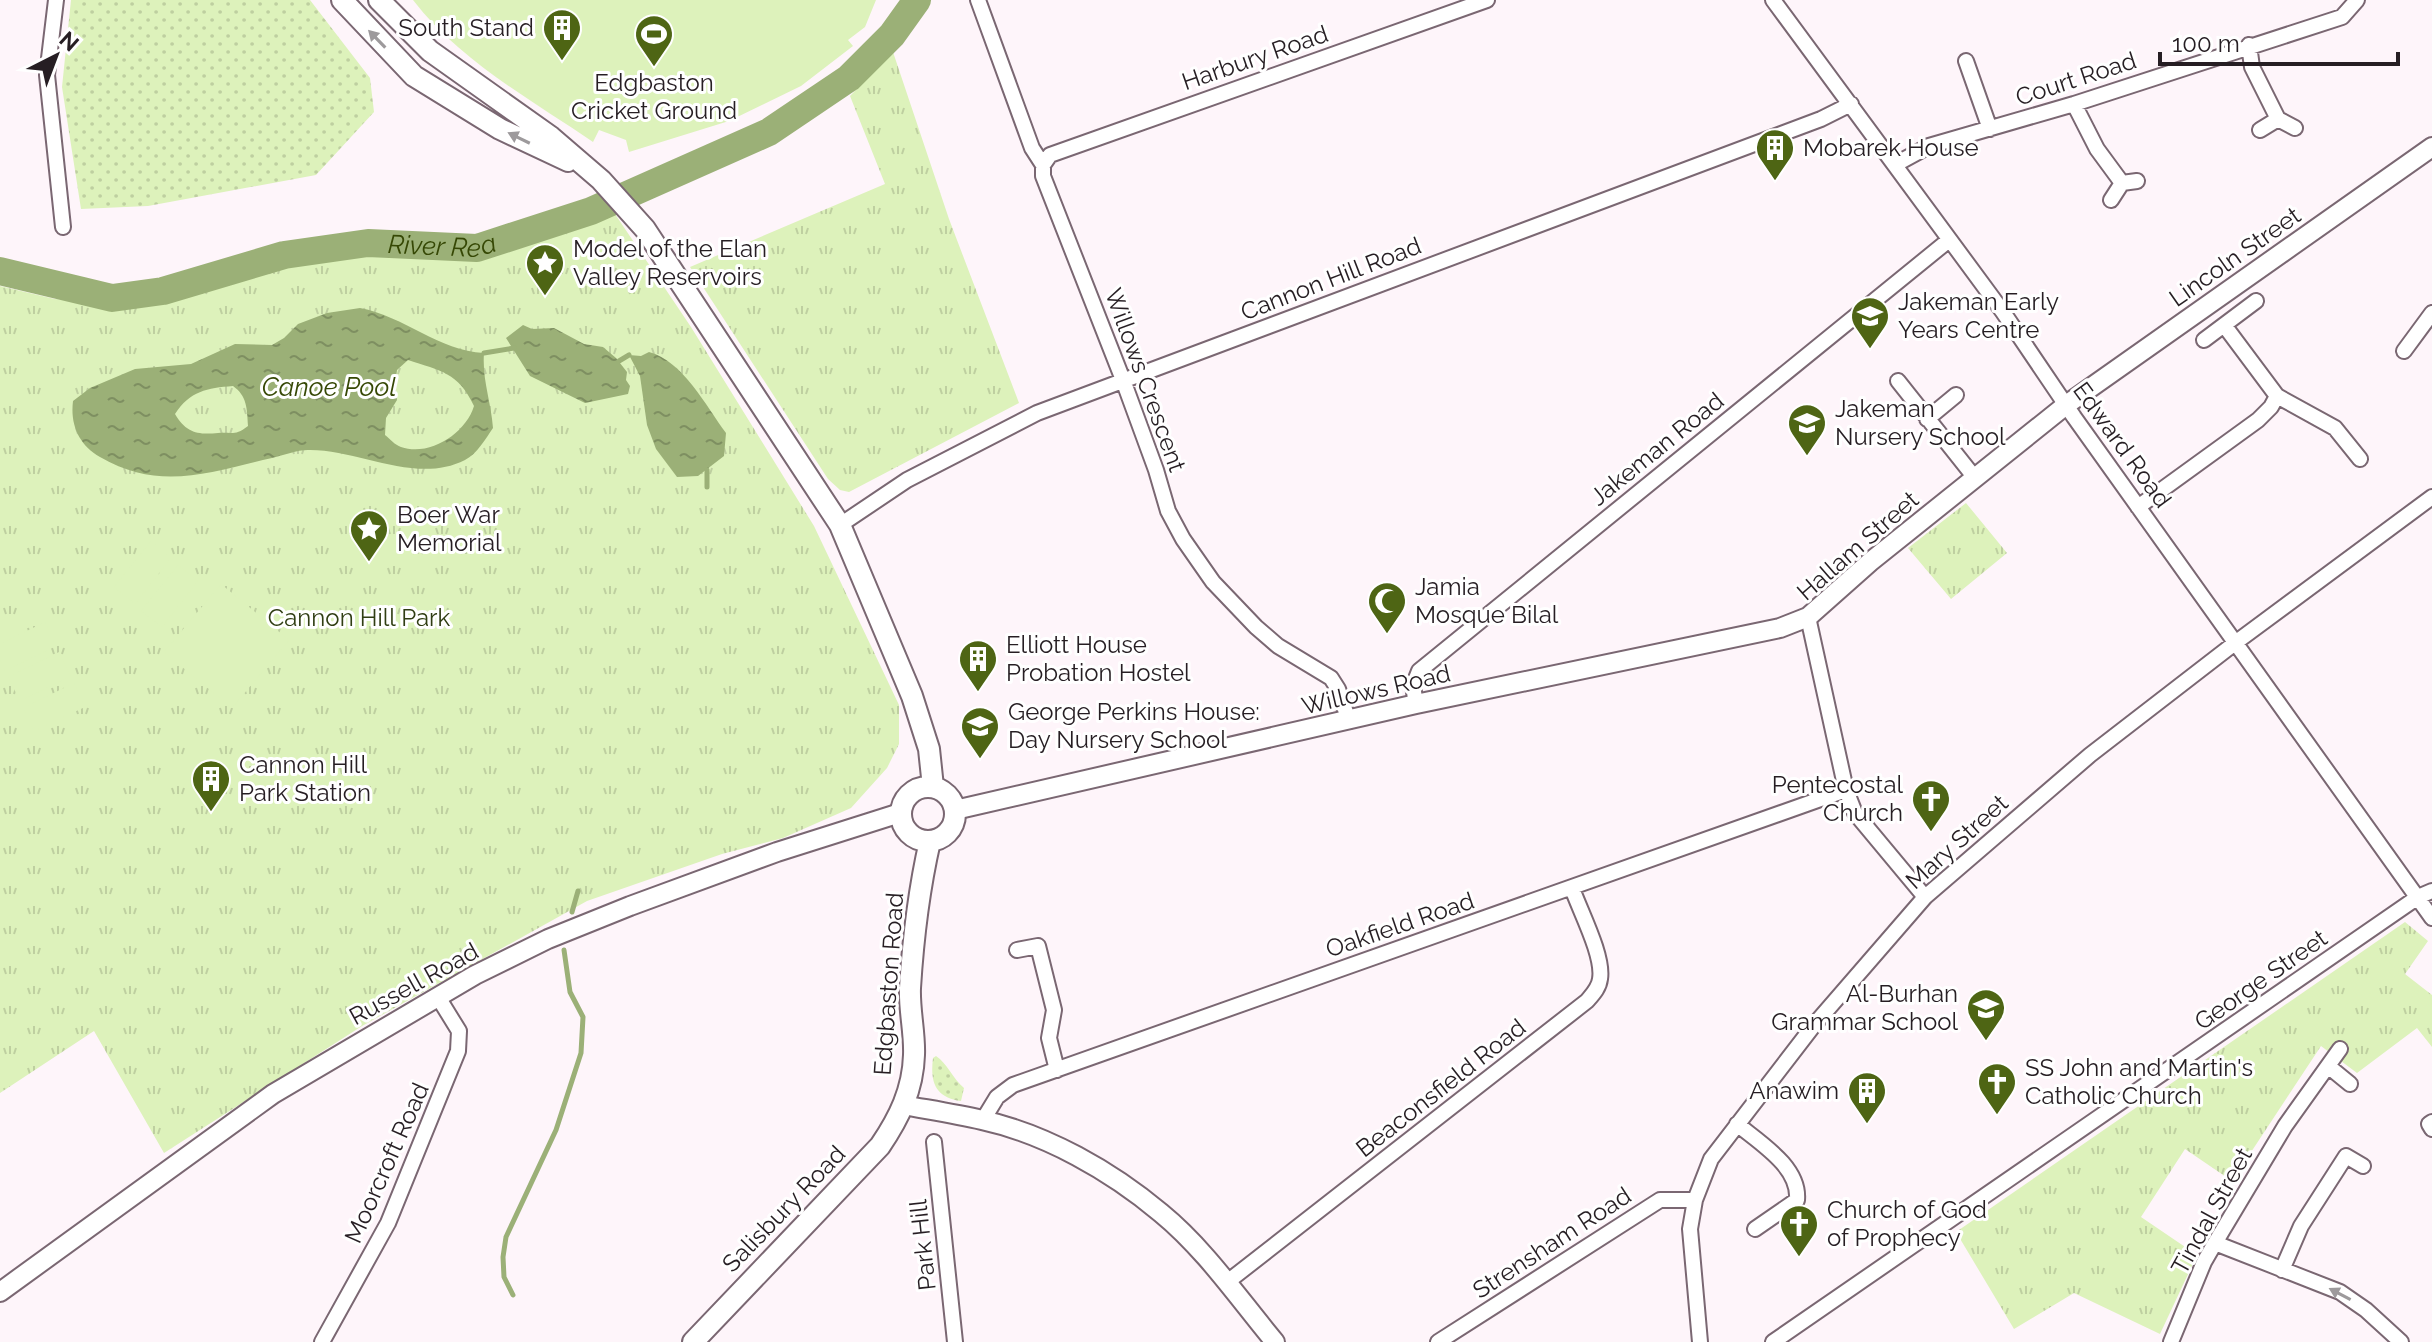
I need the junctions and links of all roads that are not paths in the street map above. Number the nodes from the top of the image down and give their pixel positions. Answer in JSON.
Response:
{"nodes":[{"id":1,"x":56,"y":0,"type":"edge"},
{"id":2,"x":342,"y":0,"type":"edge"},
{"id":3,"x":379,"y":0,"type":"edge"},
{"id":4,"x":978,"y":0,"type":"edge"},
{"id":5,"x":1487,"y":0,"type":"edge"},
{"id":6,"x":1773,"y":0,"type":"edge"},
{"id":7,"x":2357,"y":0,"type":"edge"},
{"id":8,"x":2249,"y":45,"type":"junction"},
{"id":9,"x":430,"y":51,"type":"junction"},
{"id":10,"x":1966,"y":61,"type":"dead end"},
{"id":11,"x":414,"y":76,"type":"junction"},
{"id":12,"x":1851,"y":104,"type":"junction"},
{"id":13,"x":2074,"y":104,"type":"junction"},
{"id":14,"x":2278,"y":119,"type":"junction"},
{"id":15,"x":2295,"y":128,"type":"dead end"},
{"id":16,"x":1990,"y":129,"type":"junction"},
{"id":17,"x":2260,"y":130,"type":"dead end"},
{"id":18,"x":2432,"y":147,"type":"edge"},
{"id":19,"x":1896,"y":164,"type":"junction"},
{"id":20,"x":1043,"y":165,"type":"junction"},
{"id":21,"x":595,"y":176,"type":"junction"},
{"id":22,"x":2111,"y":200,"type":"dead end"},
{"id":23,"x":63,"y":227,"type":"dead end"},
{"id":24,"x":1949,"y":240,"type":"junction"},
{"id":25,"x":2256,"y":301,"type":"dead end"},
{"id":26,"x":2432,"y":313,"type":"edge"},
{"id":27,"x":2224,"y":325,"type":"junction"},
{"id":28,"x":2204,"y":340,"type":"dead end"},
{"id":29,"x":2404,"y":351,"type":"dead end"},
{"id":30,"x":1123,"y":380,"type":"junction"},
{"id":31,"x":1898,"y":381,"type":"dead end"},
{"id":32,"x":1956,"y":395,"type":"dead end"},
{"id":33,"x":2277,"y":396,"type":"junction"},
{"id":34,"x":2066,"y":405,"type":"junction"},
{"id":35,"x":1927,"y":419,"type":"junction"},
{"id":36,"x":2360,"y":459,"type":"dead end"},
{"id":37,"x":1975,"y":478,"type":"junction"},
{"id":38,"x":2432,"y":497,"type":"edge"},
{"id":39,"x":2138,"y":507,"type":"junction"},
{"id":40,"x":840,"y":525,"type":"junction"},
{"id":41,"x":1808,"y":617,"type":"junction"},
{"id":42,"x":2235,"y":643,"type":"junction"},
{"id":43,"x":1416,"y":704,"type":"junction"},
{"id":44,"x":1349,"y":721,"type":"junction"},
{"id":45,"x":933,"y":787,"type":"junction"},
{"id":46,"x":1846,"y":790,"type":"junction"},
{"id":47,"x":955,"y":810,"type":"junction"},
{"id":48,"x":900,"y":813,"type":"junction"},
{"id":49,"x":930,"y":841,"type":"junction"},
{"id":50,"x":1572,"y":888,"type":"junction"},
{"id":51,"x":2425,"y":894,"type":"edge"},
{"id":52,"x":1925,"y":897,"type":"junction"},
{"id":53,"x":2432,"y":918,"type":"edge"},
{"id":54,"x":1017,"y":950,"type":"dead end"},
{"id":55,"x":438,"y":997,"type":"junction"},
{"id":56,"x":2340,"y":1049,"type":"dead end"},
{"id":57,"x":2328,"y":1066,"type":"junction"},
{"id":58,"x":1057,"y":1070,"type":"junction"},
{"id":59,"x":2350,"y":1084,"type":"dead end"},
{"id":60,"x":903,"y":1105,"type":"junction"},
{"id":61,"x":983,"y":1120,"type":"junction"},
{"id":62,"x":2432,"y":1122,"type":"edge"},
{"id":63,"x":1737,"y":1124,"type":"junction"},
{"id":64,"x":2432,"y":1129,"type":"edge"},
{"id":65,"x":934,"y":1142,"type":"dead end"},
{"id":66,"x":2363,"y":1166,"type":"dead end"},
{"id":67,"x":1695,"y":1200,"type":"junction"},
{"id":68,"x":1755,"y":1229,"type":"dead end"},
{"id":69,"x":2215,"y":1243,"type":"junction"},
{"id":70,"x":2282,"y":1270,"type":"junction"},
{"id":71,"x":1226,"y":1283,"type":"junction"},
{"id":72,"x":0,"y":1292,"type":"edge"},
{"id":73,"x":322,"y":1342,"type":"edge"},
{"id":74,"x":693,"y":1342,"type":"edge"},
{"id":75,"x":955,"y":1342,"type":"edge"},
{"id":76,"x":1275,"y":1342,"type":"edge"},
{"id":77,"x":1438,"y":1342,"type":"edge"},
{"id":78,"x":1700,"y":1342,"type":"edge"},
{"id":79,"x":1773,"y":1342,"type":"edge"},
{"id":80,"x":2171,"y":1342,"type":"edge"},
{"id":81,"x":2401,"y":1342,"type":"edge"}],
"edges":[{"from":1,"to":23,"type":"street"},
{"from":11,"to":2,"type":"main road","one_way":true},
{"from":3,"to":9,"type":"main road"},
{"from":4,"to":20,"type":"street","name":"Willows Crescent"},
{"from":5,"to":20,"type":"street","name":"Harbury Road"},
{"from":6,"to":12,"type":"street","name":"Edward Road"},
{"from":7,"to":8,"type":"street","name":"Court Road"},
{"from":8,"to":13,"type":"street","name":"Court Road"},
{"from":8,"to":14,"type":"street"},
{"from":9,"to":11,"type":"main road"},
{"from":9,"to":21,"type":"main road"},
{"from":10,"to":16,"type":"street"},
{"from":21,"to":11,"type":"main road","one_way":true},
{"from":12,"to":19,"type":"street","name":"Edward Road"},
{"from":12,"to":30,"type":"street","name":"Cannon Hill Road"},
{"from":13,"to":16,"type":"street","name":"Court Road"},
{"from":13,"to":22,"type":"street"},
{"from":14,"to":15,"type":"street"},
{"from":14,"to":17,"type":"street"},
{"from":16,"to":19,"type":"street","name":"Court Road"},
{"from":18,"to":34,"type":"street","name":"Lincoln Street"},
{"from":19,"to":24,"type":"street","name":"Edward Road"},
{"from":20,"to":30,"type":"street","name":"Willows Crescent"},
{"from":21,"to":40,"type":"main road"},
{"from":24,"to":34,"type":"street","name":"Edward Road"},
{"from":24,"to":43,"type":"street","name":"Jakeman Road"},
{"from":25,"to":27,"type":"street"},
{"from":26,"to":29,"type":"street"},
{"from":27,"to":28,"type":"street"},
{"from":27,"to":33,"type":"street"},
{"from":30,"to":40,"type":"street","name":"Cannon Hill Road"},
{"from":30,"to":44,"type":"street","name":"Willows Crescent"},
{"from":31,"to":35,"type":"street"},
{"from":32,"to":35,"type":"street"},
{"from":33,"to":36,"type":"street"},
{"from":33,"to":39,"type":"street"},
{"from":34,"to":37,"type":"street","name":"Hallam Street"},
{"from":34,"to":39,"type":"street","name":"Edward Road"},
{"from":35,"to":37,"type":"street"},
{"from":37,"to":41,"type":"street","name":"Hallam Street"},
{"from":38,"to":42,"type":"street","name":"Mary Street"},
{"from":39,"to":42,"type":"street","name":"Edward Road"},
{"from":40,"to":45,"type":"main road"},
{"from":41,"to":43,"type":"street","name":"Willows Road"},
{"from":41,"to":46,"type":"street","name":"Hallam Street"},
{"from":42,"to":51,"type":"street","name":"Edward Road"},
{"from":42,"to":52,"type":"street","name":"Mary Street"},
{"from":43,"to":44,"type":"street","name":"Willows Road"},
{"from":44,"to":47,"type":"street","name":"Willows Road"},
{"from":45,"to":47,"type":"main road"},
{"from":45,"to":48,"type":"main road"},
{"from":46,"to":50,"type":"street","name":"Oakfield Road"},
{"from":46,"to":52,"type":"street","name":"Hallam Street"},
{"from":47,"to":49,"type":"main road"},
{"from":48,"to":49,"type":"main road"},
{"from":48,"to":55,"type":"street","name":"Russell Road"},
{"from":49,"to":60,"type":"main road","name":"Edgbaston Road"},
{"from":50,"to":58,"type":"street","name":"Oakfield Road"},
{"from":50,"to":71,"type":"street","name":"Beaconsfield Road"},
{"from":51,"to":53,"type":"street","name":"Edward Road"},
{"from":51,"to":79,"type":"street","name":"George Street"},
{"from":52,"to":63,"type":"street","name":"Mary Street"},
{"from":54,"to":58,"type":"street"},
{"from":55,"to":72,"type":"street","name":"Russell Road"},
{"from":55,"to":73,"type":"street","name":"Moorcroft Road"},
{"from":56,"to":57,"type":"street","name":"Tindal Street"},
{"from":57,"to":59,"type":"street"},
{"from":57,"to":69,"type":"street","name":"Tindal Street"},
{"from":58,"to":61,"type":"street","name":"Oakfield Road"},
{"from":60,"to":61,"type":"street","name":"Edgbaston Road"},
{"from":60,"to":74,"type":"main road","name":"Salisbury Road"},
{"from":61,"to":71,"type":"street","name":"Edgbaston Road"},
{"from":62,"to":64,"type":"street"},
{"from":63,"to":67,"type":"street","name":"Mary Street"},
{"from":63,"to":68,"type":"street"},
{"from":65,"to":75,"type":"street","name":"Park Hill"},
{"from":66,"to":70,"type":"street"},
{"from":67,"to":77,"type":"street","name":"Strensham Road"},
{"from":67,"to":78,"type":"street","name":"Mary Street"},
{"from":69,"to":70,"type":"street"},
{"from":69,"to":80,"type":"street","name":"Tindal Street"},
{"from":81,"to":70,"type":"street","one_way":true},
{"from":71,"to":76,"type":"street","name":"Edgbaston Road"}]}
